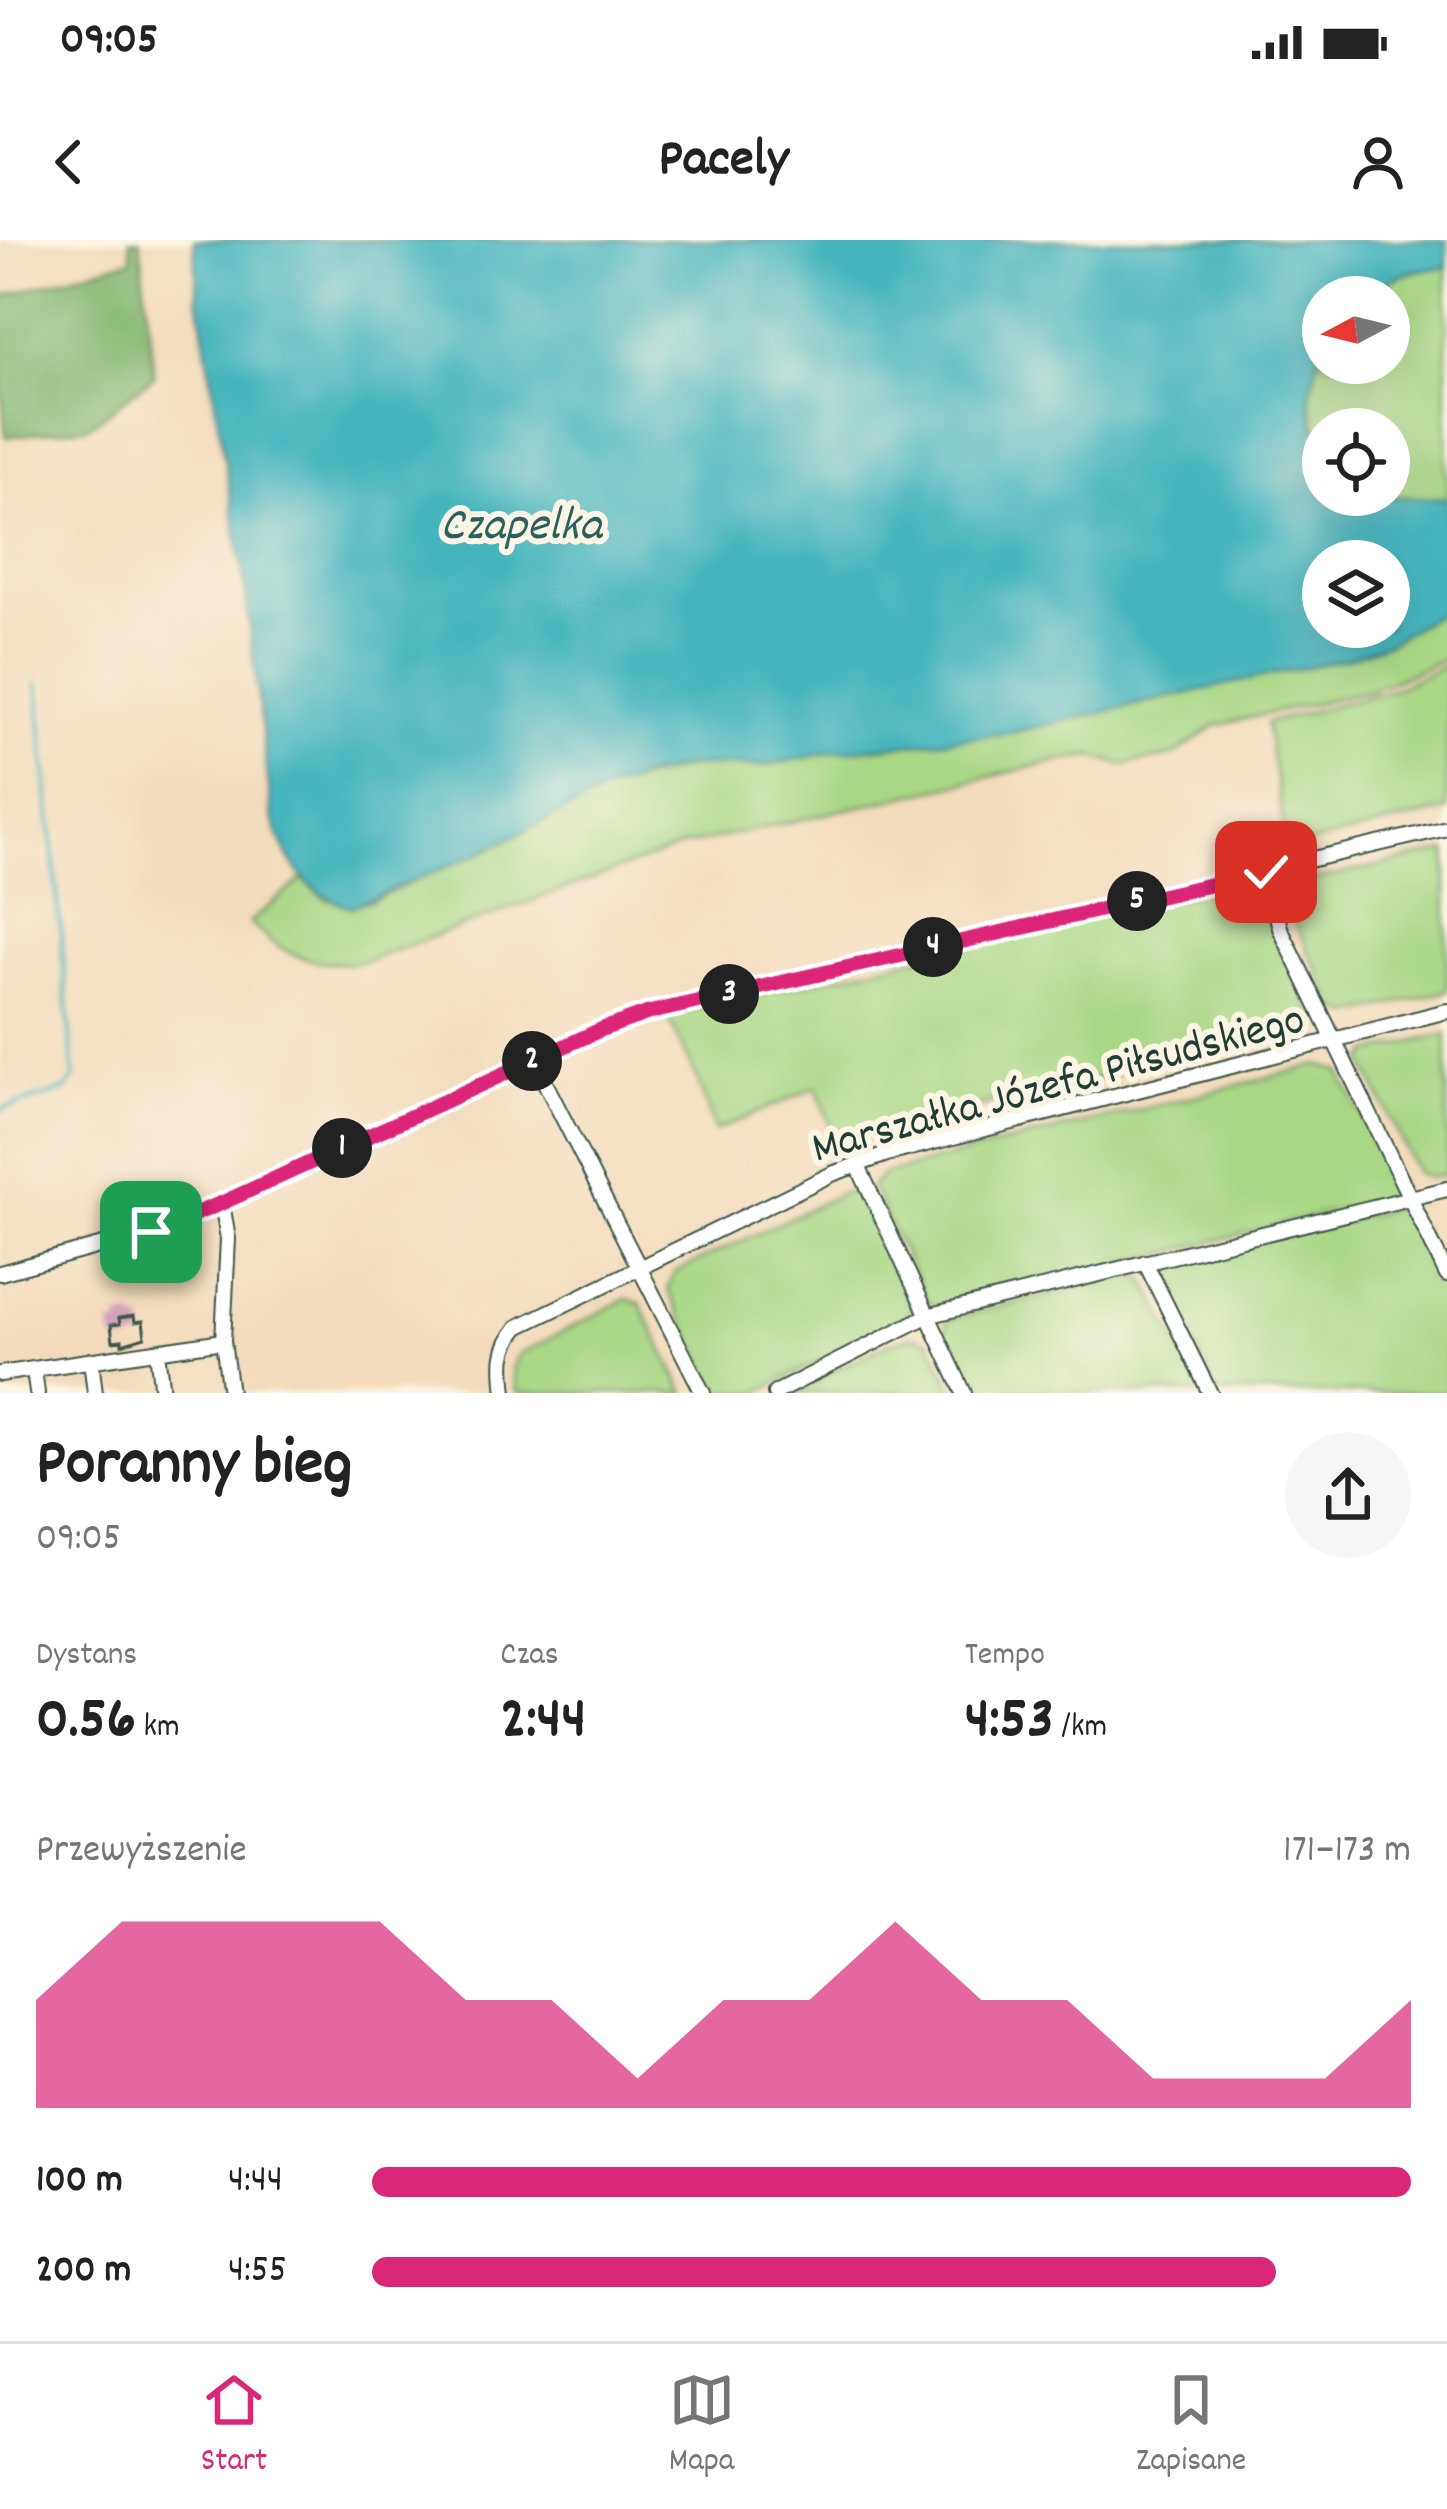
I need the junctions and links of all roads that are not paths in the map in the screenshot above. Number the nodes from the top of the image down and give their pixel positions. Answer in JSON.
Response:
{"nodes":[{"id":1,"x":1447,"y":828,"type":"edge"},
{"id":2,"x":1266,"y":872,"type":"junction"},
{"id":3,"x":1447,"y":1011,"type":"edge"},
{"id":4,"x":1342,"y":1039,"type":"junction"},
{"id":5,"x":534,"y":1060,"type":"junction"},
{"id":6,"x":857,"y":1164,"type":"junction"},
{"id":7,"x":1447,"y":1189,"type":"edge"},
{"id":8,"x":1410,"y":1197,"type":"junction"},
{"id":9,"x":222,"y":1203,"type":"junction"},
{"id":10,"x":1145,"y":1262,"type":"junction"},
{"id":11,"x":641,"y":1266,"type":"junction"},
{"id":12,"x":0,"y":1273,"type":"edge"},
{"id":13,"x":1447,"y":1275,"type":"edge"},
{"id":14,"x":927,"y":1316,"type":"junction"},
{"id":15,"x":223,"y":1341,"type":"junction"},
{"id":16,"x":157,"y":1351,"type":"junction"},
{"id":17,"x":92,"y":1360,"type":"junction"},
{"id":18,"x":34,"y":1369,"type":"junction"},
{"id":19,"x":0,"y":1374,"type":"edge"},
{"id":20,"x":37,"y":1393,"type":"edge"},
{"id":21,"x":95,"y":1393,"type":"edge"},
{"id":22,"x":162,"y":1393,"type":"edge"},
{"id":23,"x":230,"y":1393,"type":"edge"},
{"id":24,"x":505,"y":1393,"type":"edge"},
{"id":25,"x":703,"y":1393,"type":"edge"},
{"id":26,"x":775,"y":1393,"type":"edge"},
{"id":27,"x":964,"y":1393,"type":"edge"},
{"id":28,"x":1210,"y":1393,"type":"edge"}],
"edges":[{"from":1,"to":2,"type":"street"},
{"from":2,"to":4,"type":"street"},
{"from":2,"to":5,"type":"street"},
{"from":3,"to":4,"type":"street","name":"Marszałka Józefa Piłsudskiego"},
{"from":4,"to":6,"type":"street","name":"Marszałka Józefa Piłsudskiego"},
{"from":4,"to":8,"type":"street"},
{"from":5,"to":9,"type":"street"},
{"from":5,"to":11,"type":"street"},
{"from":6,"to":11,"type":"street","name":"Marszałka Józefa Piłsudskiego"},
{"from":6,"to":14,"type":"street"},
{"from":7,"to":8,"type":"street"},
{"from":8,"to":10,"type":"street"},
{"from":8,"to":13,"type":"street"},
{"from":9,"to":12,"type":"street"},
{"from":9,"to":15,"type":"street"},
{"from":10,"to":14,"type":"street"},
{"from":10,"to":28,"type":"street"},
{"from":11,"to":24,"type":"street","name":"Marszałka Józefa Piłsudskiego"},
{"from":11,"to":25,"type":"street"},
{"from":14,"to":26,"type":"street"},
{"from":14,"to":27,"type":"street"},
{"from":15,"to":16,"type":"street"},
{"from":15,"to":23,"type":"street"},
{"from":16,"to":17,"type":"street"},
{"from":16,"to":22,"type":"street"},
{"from":17,"to":18,"type":"street"},
{"from":17,"to":21,"type":"street"},
{"from":18,"to":19,"type":"street"},
{"from":18,"to":20,"type":"street"}]}
